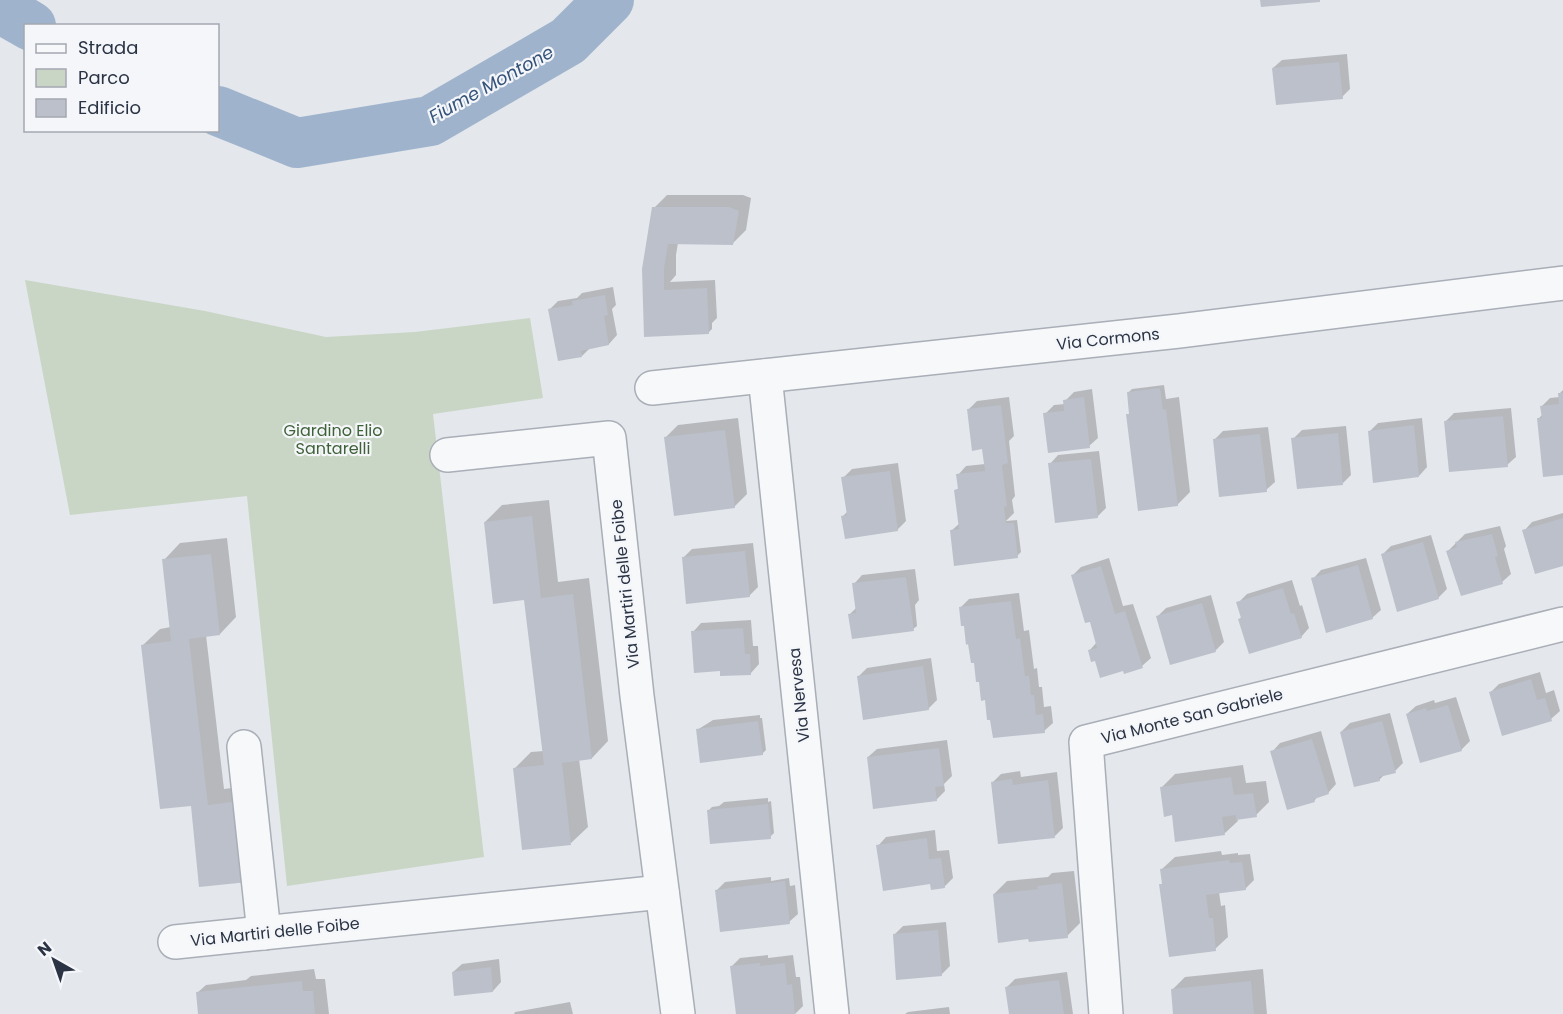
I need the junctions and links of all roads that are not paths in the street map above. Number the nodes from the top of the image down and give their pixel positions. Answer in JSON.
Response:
{"nodes":[{"id":1,"x":1563,"y":283,"type":"edge"},
{"id":2,"x":765,"y":376,"type":"junction"},
{"id":3,"x":652,"y":388,"type":"dead end"},
{"id":4,"x":447,"y":455,"type":"dead end"},
{"id":5,"x":1563,"y":624,"type":"edge"},
{"id":6,"x":244,"y":747,"type":"dead end"},
{"id":7,"x":662,"y":892,"type":"junction"},
{"id":8,"x":264,"y":933,"type":"junction"},
{"id":9,"x":175,"y":942,"type":"dead end"},
{"id":10,"x":678,"y":1014,"type":"edge"},
{"id":11,"x":832,"y":1014,"type":"edge"},
{"id":12,"x":1106,"y":1014,"type":"edge"}],
"edges":[{"from":1,"to":2,"type":"street","name":"Via Cormons"},
{"from":2,"to":3,"type":"street","name":"Via Cormons"},
{"from":2,"to":11,"type":"street","name":"Via Nervesa"},
{"from":4,"to":7,"type":"street","name":"Via Martiri delle Foibe"},
{"from":5,"to":12,"type":"street","name":"Via Monte San Gabriele"},
{"from":6,"to":8,"type":"street"},
{"from":7,"to":8,"type":"street","name":"Via Martiri delle Foibe"},
{"from":7,"to":10,"type":"street","name":"Via Martiri delle Foibe"},
{"from":8,"to":9,"type":"street","name":"Via Martiri delle Foibe"}]}
